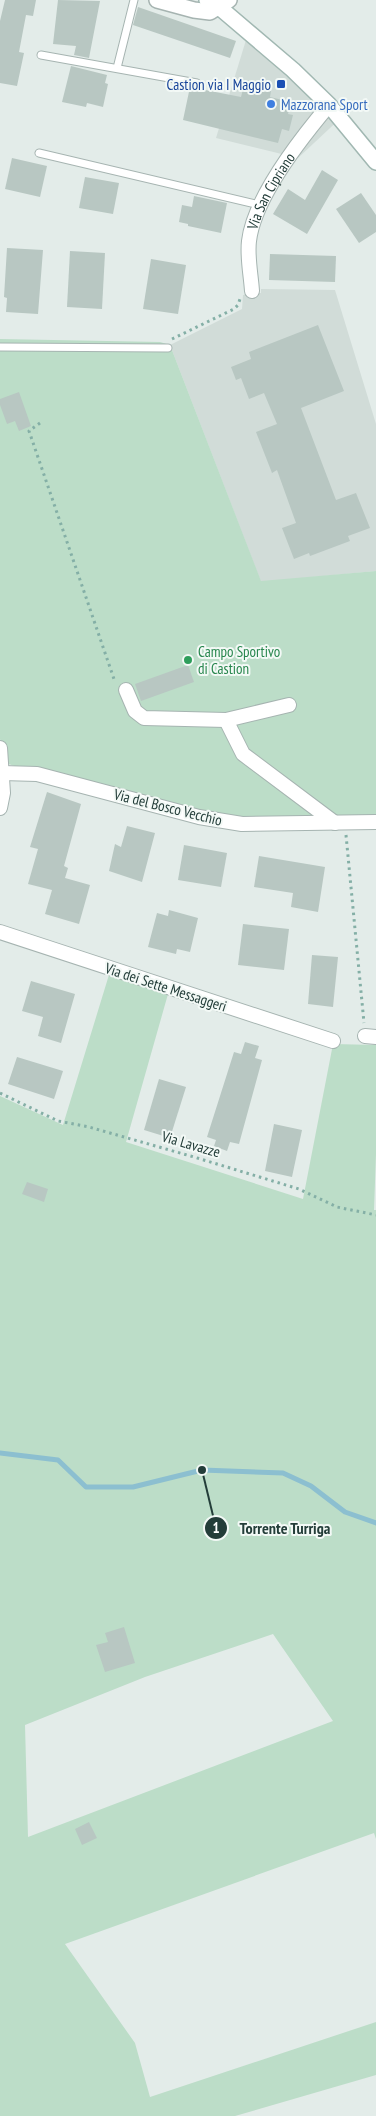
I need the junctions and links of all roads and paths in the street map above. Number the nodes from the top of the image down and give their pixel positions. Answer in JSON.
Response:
{"nodes":[{"id":1,"x":134,"y":0,"type":"edge"},
{"id":2,"x":157,"y":0,"type":"edge"},
{"id":3,"x":218,"y":2,"type":"edge"},
{"id":4,"x":41,"y":55,"type":"dead end"},
{"id":5,"x":117,"y":68,"type":"junction"},
{"id":6,"x":197,"y":83,"type":"dead end"},
{"id":7,"x":329,"y":105,"type":"junction"},
{"id":8,"x":360,"y":142,"type":"junction"},
{"id":9,"x":376,"y":150,"type":"edge"},
{"id":10,"x":39,"y":153,"type":"dead end"},
{"id":11,"x":376,"y":162,"type":"edge"},
{"id":12,"x":260,"y":204,"type":"junction"},
{"id":13,"x":252,"y":291,"type":"joint"},
{"id":14,"x":0,"y":347,"type":"edge"},
{"id":15,"x":168,"y":348,"type":"joint"},
{"id":16,"x":40,"y":423,"type":"dead end"},
{"id":17,"x":126,"y":690,"type":"joint"},
{"id":18,"x":289,"y":705,"type":"dead end"},
{"id":19,"x":226,"y":720,"type":"junction"},
{"id":20,"x":0,"y":748,"type":"edge"},
{"id":21,"x":2,"y":773,"type":"junction"},
{"id":22,"x":0,"y":808,"type":"edge"},
{"id":23,"x":376,"y":822,"type":"edge"},
{"id":24,"x":340,"y":823,"type":"junction"},
{"id":25,"x":0,"y":932,"type":"edge"},
{"id":26,"x":370,"y":1036,"type":"edge"},
{"id":27,"x":333,"y":1041,"type":"dead end"},
{"id":28,"x":0,"y":1093,"type":"edge"},
{"id":29,"x":376,"y":1215,"type":"edge"}],
"edges":[{"from":1,"to":5,"type":"lane"},
{"from":2,"to":3,"type":"main road"},
{"from":3,"to":7,"type":"main road"},
{"from":4,"to":5,"type":"lane"},
{"from":5,"to":6,"type":"lane"},
{"from":7,"to":8,"type":"main road"},
{"from":7,"to":12,"type":"street","name":"Via San Cipriano"},
{"from":8,"to":9,"type":"street"},
{"from":8,"to":11,"type":"main road"},
{"from":10,"to":12,"type":"lane"},
{"from":12,"to":13,"type":"street","name":"Via San Cipriano"},
{"from":13,"to":15,"type":"path"},
{"from":14,"to":15,"type":"lane"},
{"from":16,"to":17,"type":"path"},
{"from":17,"to":19,"type":"street"},
{"from":18,"to":19,"type":"street"},
{"from":19,"to":24,"type":"street"},
{"from":20,"to":21,"type":"street"},
{"from":21,"to":22,"type":"street"},
{"from":21,"to":24,"type":"street","name":"Via del Bosco Vecchio"},
{"from":23,"to":24,"type":"street","name":"Via del Bosco Vecchio"},
{"from":24,"to":26,"type":"path"},
{"from":25,"to":27,"type":"street","name":"Via dei Sette Messaggeri"},
{"from":28,"to":29,"type":"path","name":"Via Lavazze"}]}
